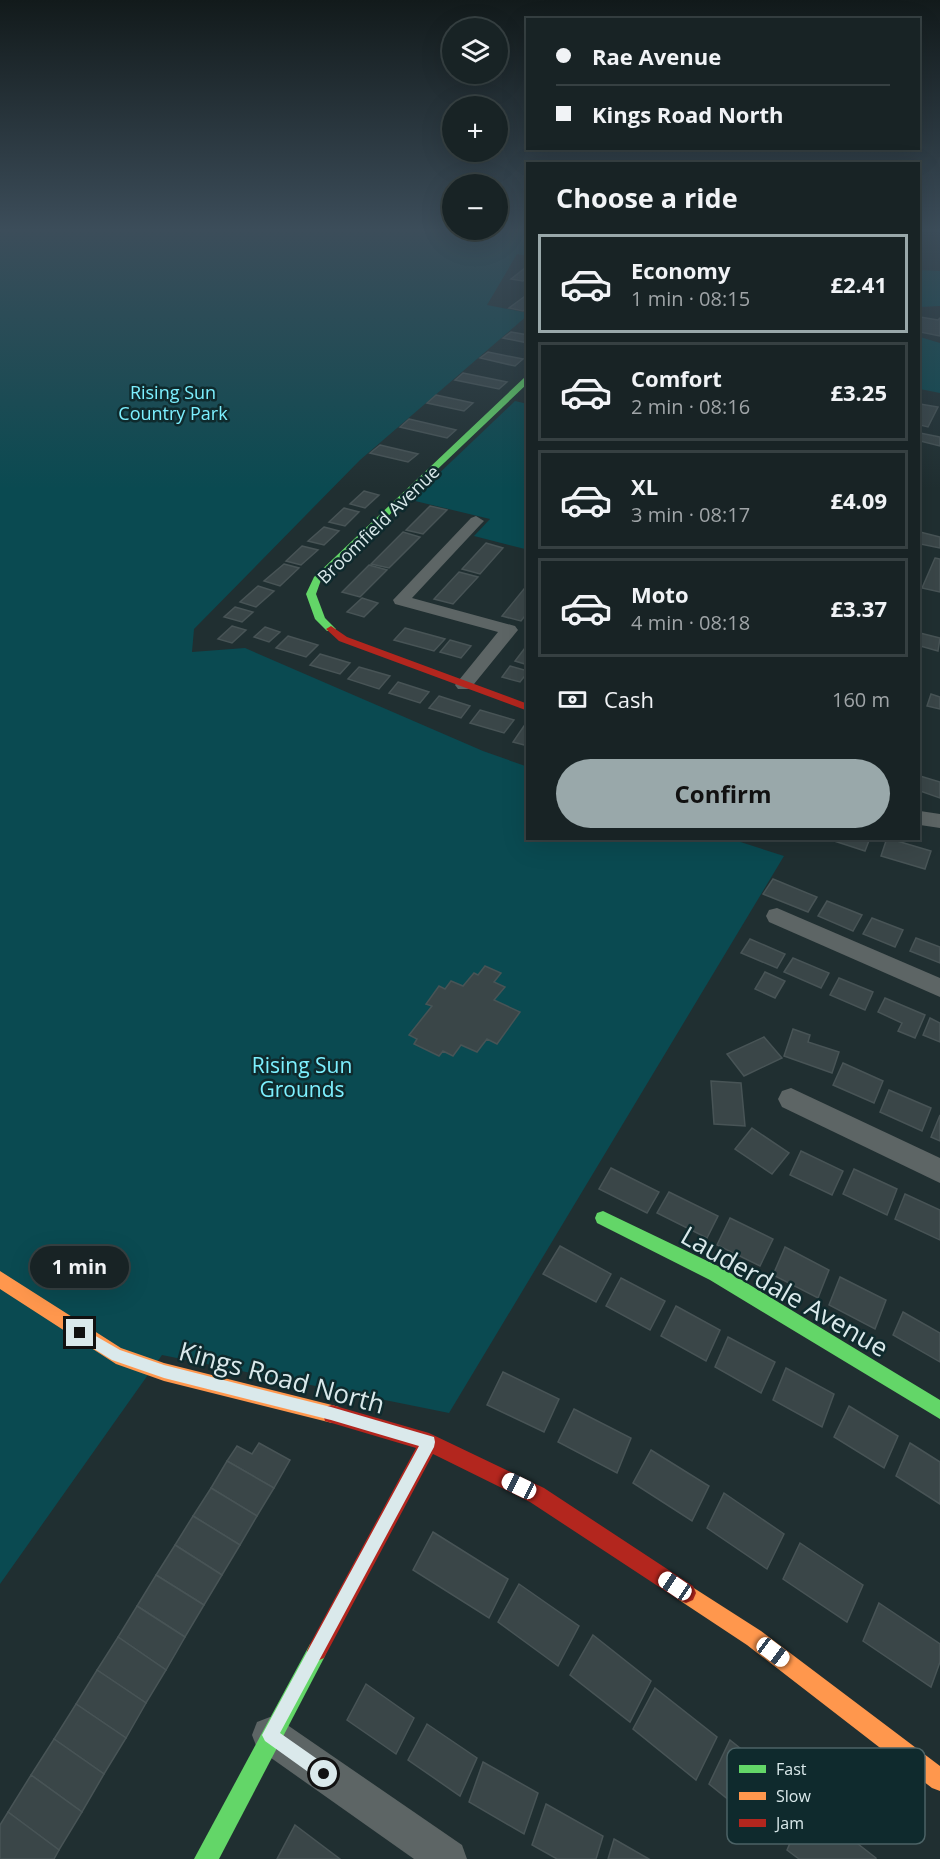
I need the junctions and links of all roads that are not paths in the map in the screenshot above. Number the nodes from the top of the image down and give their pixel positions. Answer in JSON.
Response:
{"nodes":[{"id":1,"x":526,"y":381,"type":"edge"},
{"id":2,"x":476,"y":521,"type":"dead end"},
{"id":3,"x":464,"y":685,"type":"junction"},
{"id":4,"x":526,"y":707,"type":"edge"},
{"id":5,"x":920,"y":818,"type":"edge"},
{"id":6,"x":940,"y":821,"type":"edge"},
{"id":7,"x":777,"y":916,"type":"dead end"},
{"id":8,"x":940,"y":988,"type":"edge"},
{"id":9,"x":791,"y":1099,"type":"dead end"},
{"id":10,"x":940,"y":1171,"type":"edge"},
{"id":11,"x":603,"y":1218,"type":"dead end"},
{"id":12,"x":0,"y":1279,"type":"edge"},
{"id":13,"x":940,"y":1410,"type":"edge"},
{"id":14,"x":429,"y":1442,"type":"junction"},
{"id":15,"x":270,"y":1735,"type":"junction"},
{"id":16,"x":898,"y":1748,"type":"edge"},
{"id":17,"x":925,"y":1769,"type":"edge"},
{"id":18,"x":940,"y":1780,"type":"edge"},
{"id":19,"x":206,"y":1859,"type":"edge"},
{"id":20,"x":448,"y":1859,"type":"edge"}],
"edges":[{"from":1,"to":3,"type":"street","name":"Broomfield Avenue"},
{"from":2,"to":3,"type":"street"},
{"from":3,"to":4,"type":"street","name":"Broomfield Avenue"},
{"from":5,"to":6,"type":"street"},
{"from":7,"to":8,"type":"street"},
{"from":9,"to":10,"type":"street"},
{"from":11,"to":13,"type":"street","name":"Lauderdale Avenue"},
{"from":12,"to":14,"type":"street","name":"Kings Road North"},
{"from":14,"to":15,"type":"street"},
{"from":14,"to":16,"type":"street","name":"Kings Road North"},
{"from":15,"to":19,"type":"street"},
{"from":15,"to":20,"type":"street"},
{"from":17,"to":18,"type":"street","name":"Kings Road North"}]}
